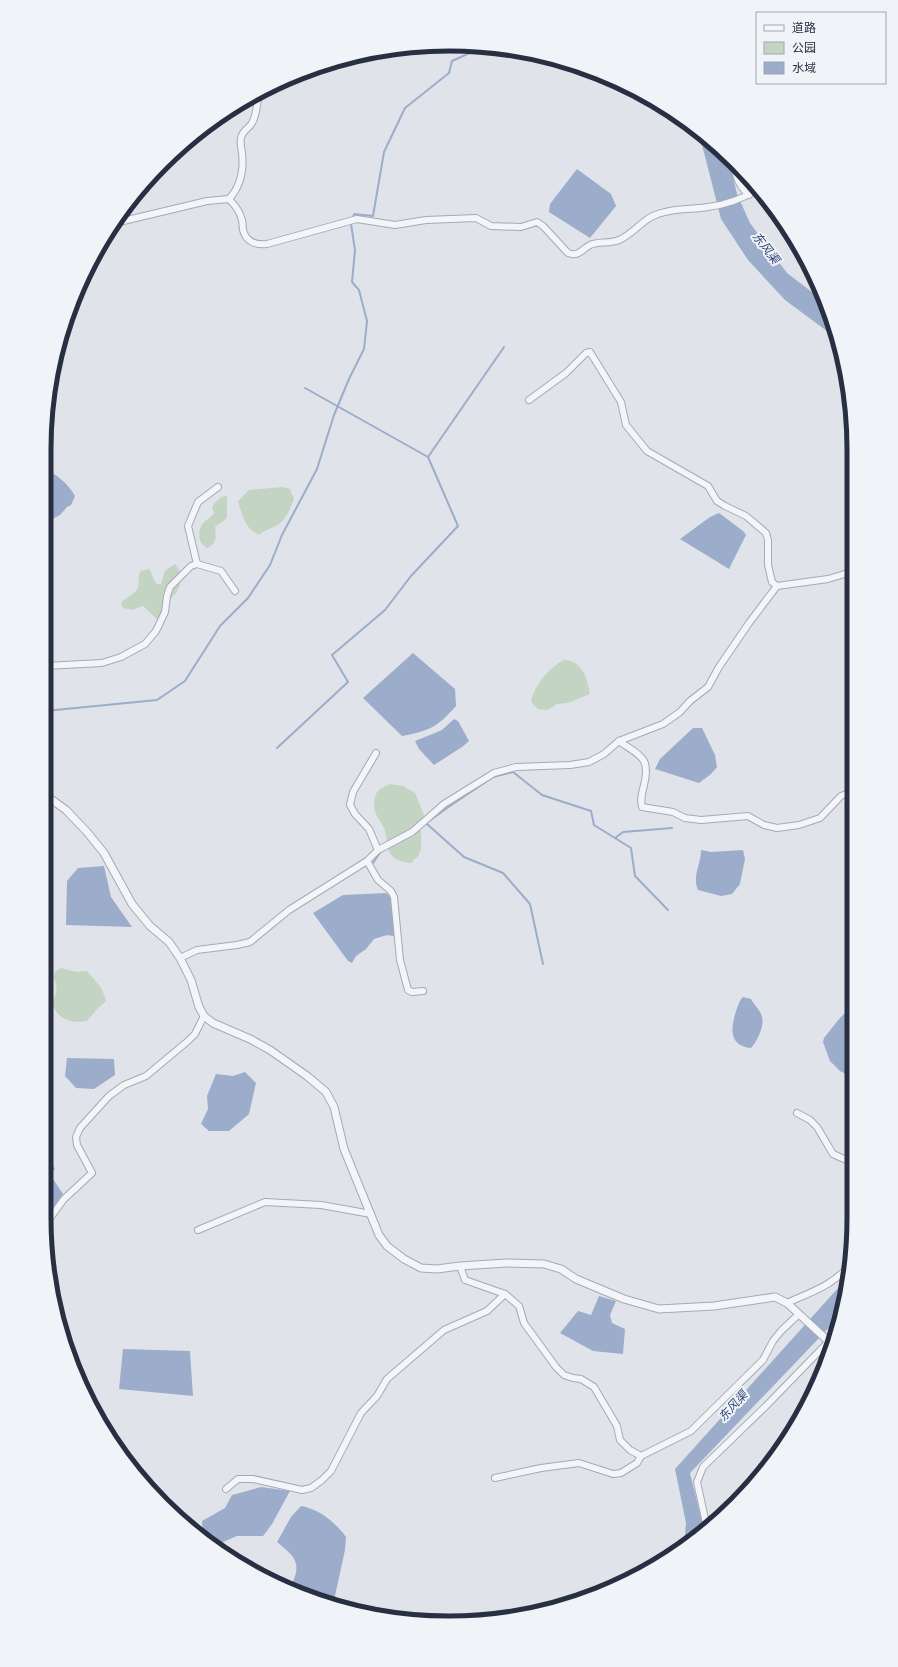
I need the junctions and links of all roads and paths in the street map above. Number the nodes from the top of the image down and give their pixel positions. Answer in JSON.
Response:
{"nodes":[{"id":1,"x":258,"y":100,"type":"edge"},
{"id":2,"x":737,"y":175,"type":"edge"},
{"id":3,"x":753,"y":192,"type":"edge"},
{"id":4,"x":749,"y":195,"type":"junction"},
{"id":5,"x":229,"y":199,"type":"junction"},
{"id":6,"x":123,"y":221,"type":"edge"},
{"id":7,"x":529,"y":400,"type":"dead end"},
{"id":8,"x":218,"y":486,"type":"dead end"},
{"id":9,"x":197,"y":564,"type":"junction"},
{"id":10,"x":847,"y":573,"type":"edge"},
{"id":11,"x":777,"y":586,"type":"junction"},
{"id":12,"x":235,"y":591,"type":"dead end"},
{"id":13,"x":51,"y":666,"type":"edge"},
{"id":14,"x":619,"y":741,"type":"junction"},
{"id":15,"x":376,"y":753,"type":"dead end"},
{"id":16,"x":847,"y":794,"type":"edge"},
{"id":17,"x":51,"y":799,"type":"edge"},
{"id":18,"x":378,"y":850,"type":"junction"},
{"id":19,"x":367,"y":861,"type":"junction"},
{"id":20,"x":180,"y":958,"type":"junction"},
{"id":21,"x":423,"y":991,"type":"dead end"},
{"id":22,"x":204,"y":1016,"type":"junction"},
{"id":23,"x":797,"y":1113,"type":"dead end"},
{"id":24,"x":847,"y":1160,"type":"edge"},
{"id":25,"x":371,"y":1214,"type":"junction"},
{"id":26,"x":51,"y":1217,"type":"edge"},
{"id":27,"x":198,"y":1230,"type":"dead end"},
{"id":28,"x":460,"y":1266,"type":"junction"},
{"id":29,"x":843,"y":1273,"type":"edge"},
{"id":30,"x":505,"y":1294,"type":"junction"},
{"id":31,"x":787,"y":1303,"type":"junction"},
{"id":32,"x":800,"y":1314,"type":"junction"},
{"id":33,"x":828,"y":1341,"type":"edge"},
{"id":34,"x":826,"y":1345,"type":"edge"},
{"id":35,"x":641,"y":1456,"type":"junction"},
{"id":36,"x":495,"y":1478,"type":"dead end"},
{"id":37,"x":226,"y":1489,"type":"dead end"},
{"id":38,"x":706,"y":1522,"type":"edge"}],
"edges":[{"from":1,"to":5,"type":"street"},
{"from":2,"to":4,"type":"street"},
{"from":3,"to":4,"type":"street"},
{"from":4,"to":5,"type":"street"},
{"from":5,"to":6,"type":"street"},
{"from":7,"to":11,"type":"street"},
{"from":8,"to":9,"type":"street"},
{"from":9,"to":12,"type":"street"},
{"from":9,"to":13,"type":"street"},
{"from":10,"to":11,"type":"street"},
{"from":11,"to":14,"type":"street"},
{"from":14,"to":16,"type":"street"},
{"from":14,"to":18,"type":"street"},
{"from":15,"to":18,"type":"street"},
{"from":17,"to":20,"type":"street"},
{"from":18,"to":19,"type":"street"},
{"from":19,"to":20,"type":"street"},
{"from":19,"to":21,"type":"street"},
{"from":20,"to":22,"type":"street"},
{"from":22,"to":25,"type":"street"},
{"from":22,"to":26,"type":"street"},
{"from":23,"to":24,"type":"street"},
{"from":25,"to":27,"type":"street"},
{"from":25,"to":28,"type":"street"},
{"from":28,"to":30,"type":"street"},
{"from":28,"to":31,"type":"street"},
{"from":29,"to":31,"type":"street"},
{"from":30,"to":35,"type":"street"},
{"from":30,"to":37,"type":"street"},
{"from":31,"to":32,"type":"street"},
{"from":32,"to":33,"type":"street"},
{"from":32,"to":35,"type":"street"},
{"from":34,"to":38,"type":"street"},
{"from":35,"to":36,"type":"street"}]}
